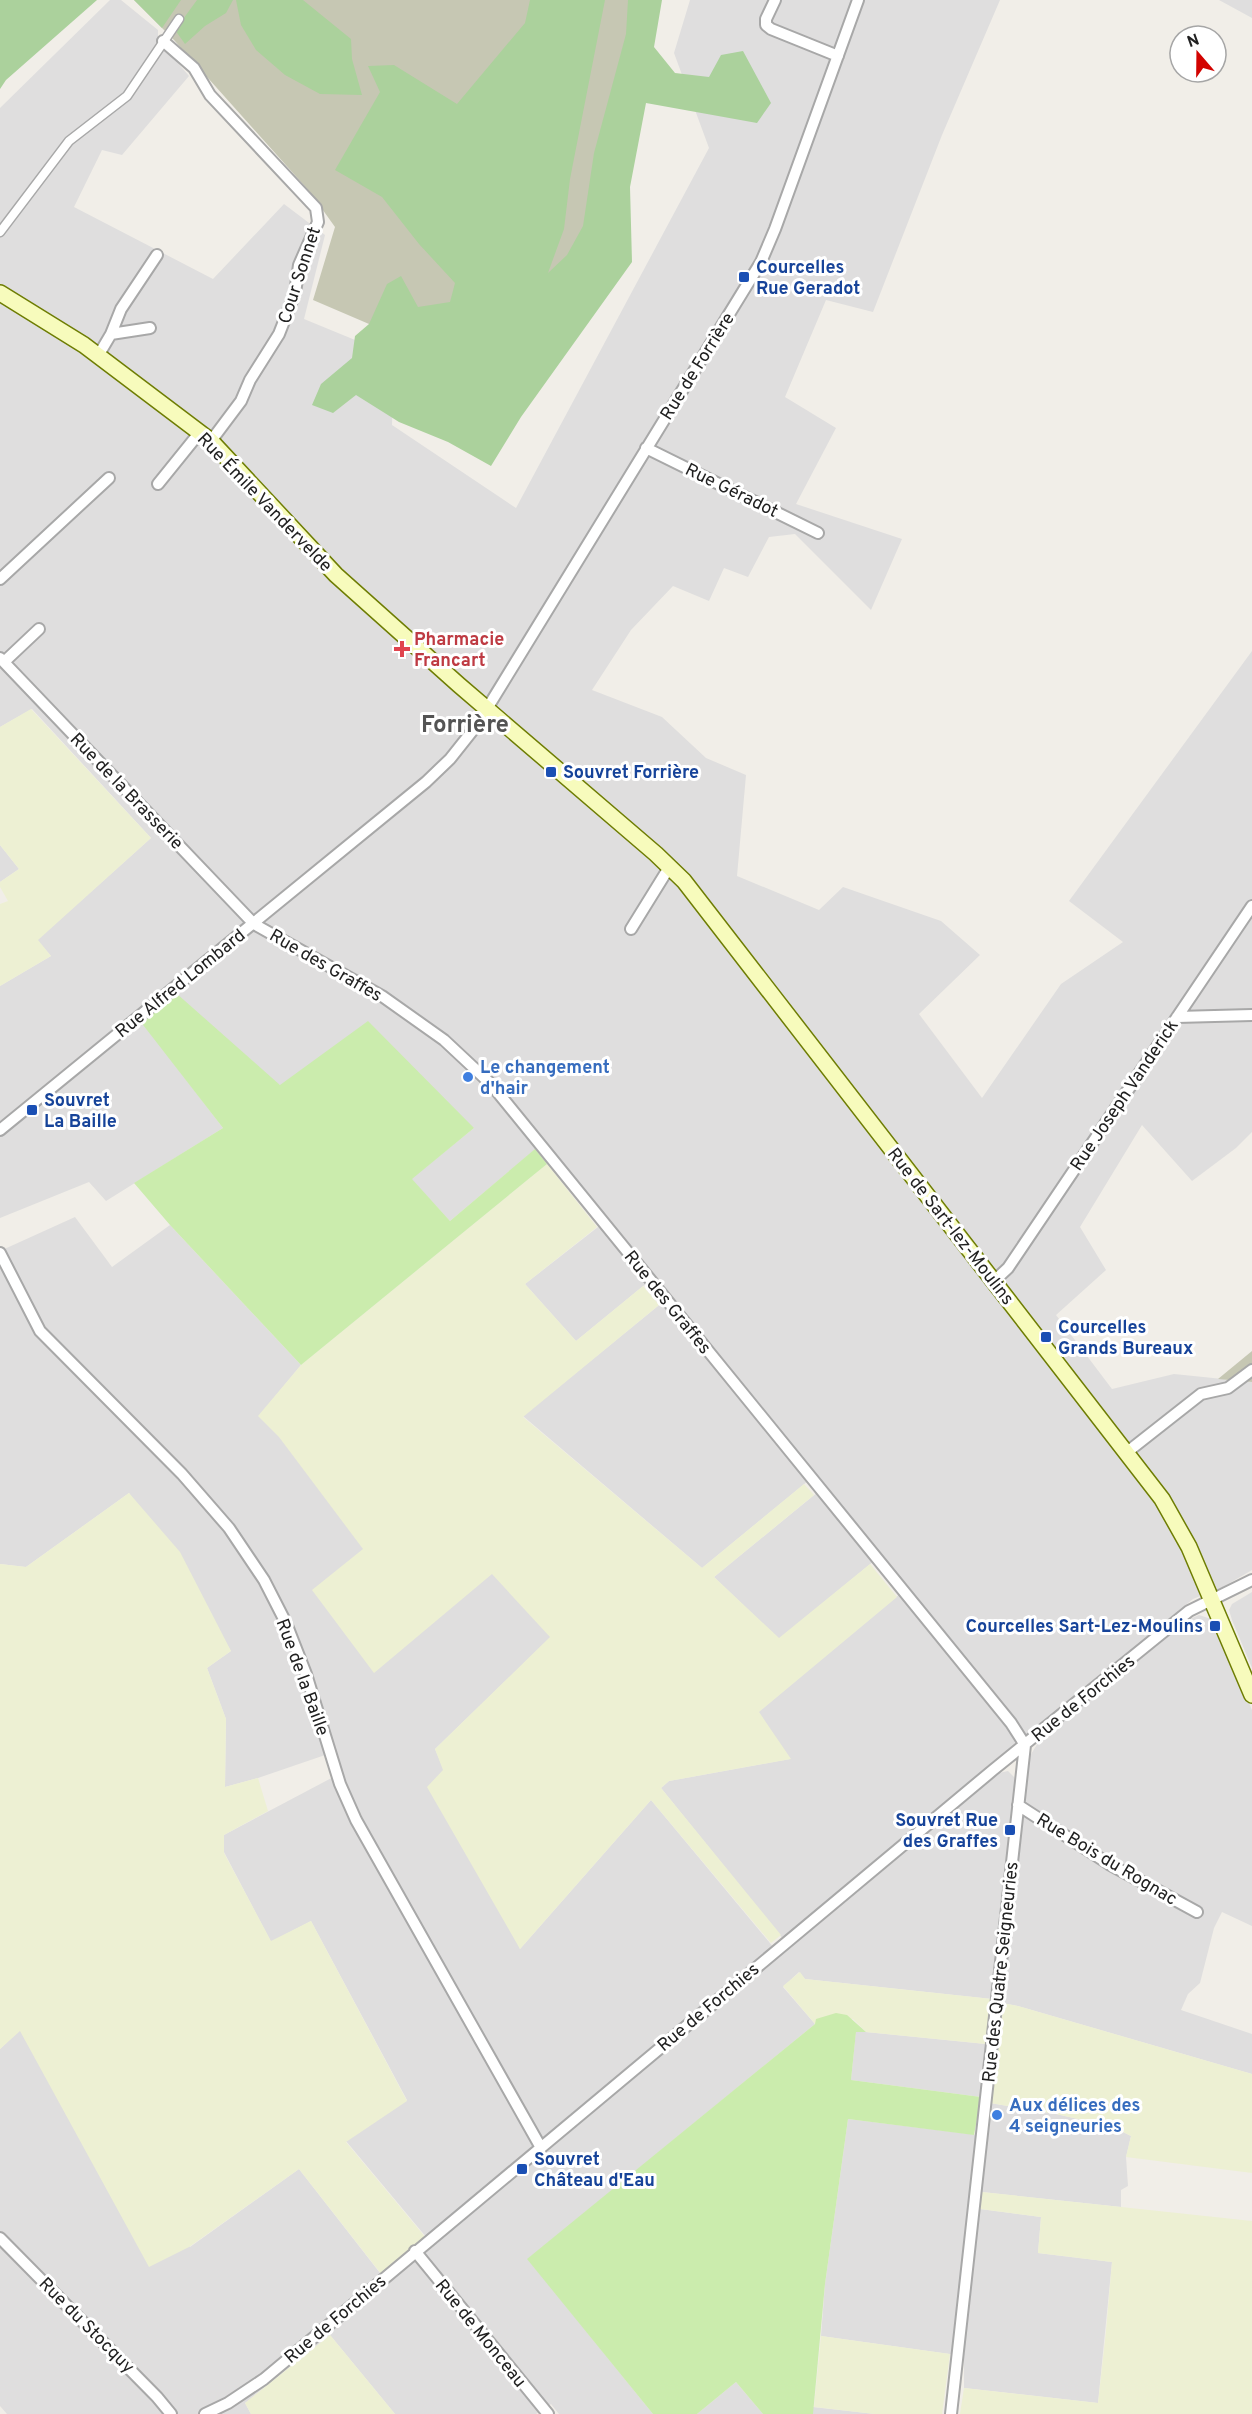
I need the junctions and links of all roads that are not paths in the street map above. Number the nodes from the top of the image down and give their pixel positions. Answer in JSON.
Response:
{"nodes":[{"id":1,"x":775,"y":0,"type":"edge"},
{"id":2,"x":858,"y":0,"type":"edge"},
{"id":3,"x":178,"y":19,"type":"dead end"},
{"id":4,"x":163,"y":41,"type":"junction"},
{"id":5,"x":838,"y":56,"type":"junction"},
{"id":6,"x":0,"y":232,"type":"edge"},
{"id":7,"x":157,"y":255,"type":"dead end"},
{"id":8,"x":0,"y":293,"type":"edge"},
{"id":9,"x":150,"y":328,"type":"dead end"},
{"id":10,"x":111,"y":334,"type":"junction"},
{"id":11,"x":98,"y":356,"type":"junction"},
{"id":12,"x":206,"y":437,"type":"junction"},
{"id":13,"x":646,"y":448,"type":"junction"},
{"id":14,"x":109,"y":478,"type":"dead end"},
{"id":15,"x":158,"y":484,"type":"dead end"},
{"id":16,"x":818,"y":533,"type":"dead end"},
{"id":17,"x":0,"y":579,"type":"edge"},
{"id":18,"x":39,"y":629,"type":"dead end"},
{"id":19,"x":2,"y":660,"type":"edge"},
{"id":20,"x":487,"y":709,"type":"junction"},
{"id":21,"x":670,"y":866,"type":"junction"},
{"id":22,"x":1252,"y":906,"type":"edge"},
{"id":23,"x":254,"y":924,"type":"junction"},
{"id":24,"x":631,"y":929,"type":"dead end"},
{"id":25,"x":1252,"y":1015,"type":"edge"},
{"id":26,"x":1177,"y":1017,"type":"junction"},
{"id":27,"x":0,"y":1130,"type":"edge"},
{"id":28,"x":0,"y":1253,"type":"edge"},
{"id":29,"x":994,"y":1281,"type":"junction"},
{"id":30,"x":1252,"y":1370,"type":"edge"},
{"id":31,"x":1126,"y":1453,"type":"junction"},
{"id":32,"x":1252,"y":1580,"type":"edge"},
{"id":33,"x":1211,"y":1599,"type":"junction"},
{"id":34,"x":1252,"y":1695,"type":"edge"},
{"id":35,"x":1025,"y":1745,"type":"junction"},
{"id":36,"x":1018,"y":1805,"type":"junction"},
{"id":37,"x":1197,"y":1912,"type":"dead end"},
{"id":38,"x":540,"y":2146,"type":"junction"},
{"id":39,"x":0,"y":2238,"type":"edge"},
{"id":40,"x":415,"y":2251,"type":"junction"},
{"id":41,"x":171,"y":2414,"type":"edge"},
{"id":42,"x":205,"y":2414,"type":"edge"},
{"id":43,"x":548,"y":2414,"type":"edge"},
{"id":44,"x":951,"y":2414,"type":"edge"}],
"edges":[{"from":1,"to":5,"type":"street"},
{"from":2,"to":5,"type":"street","name":"Rue de Forrière"},
{"from":3,"to":4,"type":"street"},
{"from":4,"to":6,"type":"street"},
{"from":4,"to":12,"type":"street","name":"Cour Sonnet"},
{"from":5,"to":13,"type":"street","name":"Rue de Forrière"},
{"from":7,"to":10,"type":"street"},
{"from":8,"to":11,"type":"main road","name":"Rue Émile Vandervelde"},
{"from":9,"to":10,"type":"street"},
{"from":10,"to":11,"type":"street"},
{"from":11,"to":12,"type":"main road","name":"Rue Émile Vandervelde"},
{"from":12,"to":15,"type":"street","name":"Cour Sonnet"},
{"from":12,"to":20,"type":"main road","name":"Rue Émile Vandervelde"},
{"from":13,"to":16,"type":"street","name":"Rue Géradot"},
{"from":13,"to":20,"type":"street","name":"Rue de Forrière"},
{"from":14,"to":17,"type":"street"},
{"from":18,"to":19,"type":"street"},
{"from":19,"to":23,"type":"street","name":"Rue de la Brasserie"},
{"from":20,"to":21,"type":"main road","name":"Rue de Sart-lez-Moulins"},
{"from":20,"to":23,"type":"street","name":"Rue Alfred Lombard"},
{"from":21,"to":24,"type":"street"},
{"from":21,"to":29,"type":"main road","name":"Rue de Sart-lez-Moulins"},
{"from":22,"to":26,"type":"street","name":"Rue Joseph Vanderick"},
{"from":23,"to":27,"type":"street","name":"Rue Alfred Lombard"},
{"from":23,"to":35,"type":"street","name":"Rue des Graffes"},
{"from":25,"to":26,"type":"street"},
{"from":26,"to":29,"type":"street","name":"Rue Joseph Vanderick"},
{"from":28,"to":38,"type":"street","name":"Rue de la Baille"},
{"from":29,"to":31,"type":"main road","name":"Rue de Sart-lez-Moulins"},
{"from":30,"to":31,"type":"street"},
{"from":31,"to":33,"type":"main road","name":"Rue de Sart-lez-Moulins"},
{"from":32,"to":33,"type":"street","name":"Rue de Forchies"},
{"from":33,"to":34,"type":"main road","name":"Rue de Sart-lez-Moulins"},
{"from":33,"to":35,"type":"street","name":"Rue de Forchies"},
{"from":35,"to":36,"type":"street","name":"Rue des Quatre Seigneuries"},
{"from":35,"to":38,"type":"street","name":"Rue de Forchies"},
{"from":36,"to":37,"type":"street","name":"Rue Bois du Rognac"},
{"from":36,"to":44,"type":"street","name":"Rue des Quatre Seigneuries"},
{"from":38,"to":40,"type":"street","name":"Rue de Forchies"},
{"from":39,"to":41,"type":"street","name":"Rue du Stocquy"},
{"from":40,"to":42,"type":"street","name":"Rue de Forchies"},
{"from":40,"to":43,"type":"street","name":"Rue de Monceau"}]}
